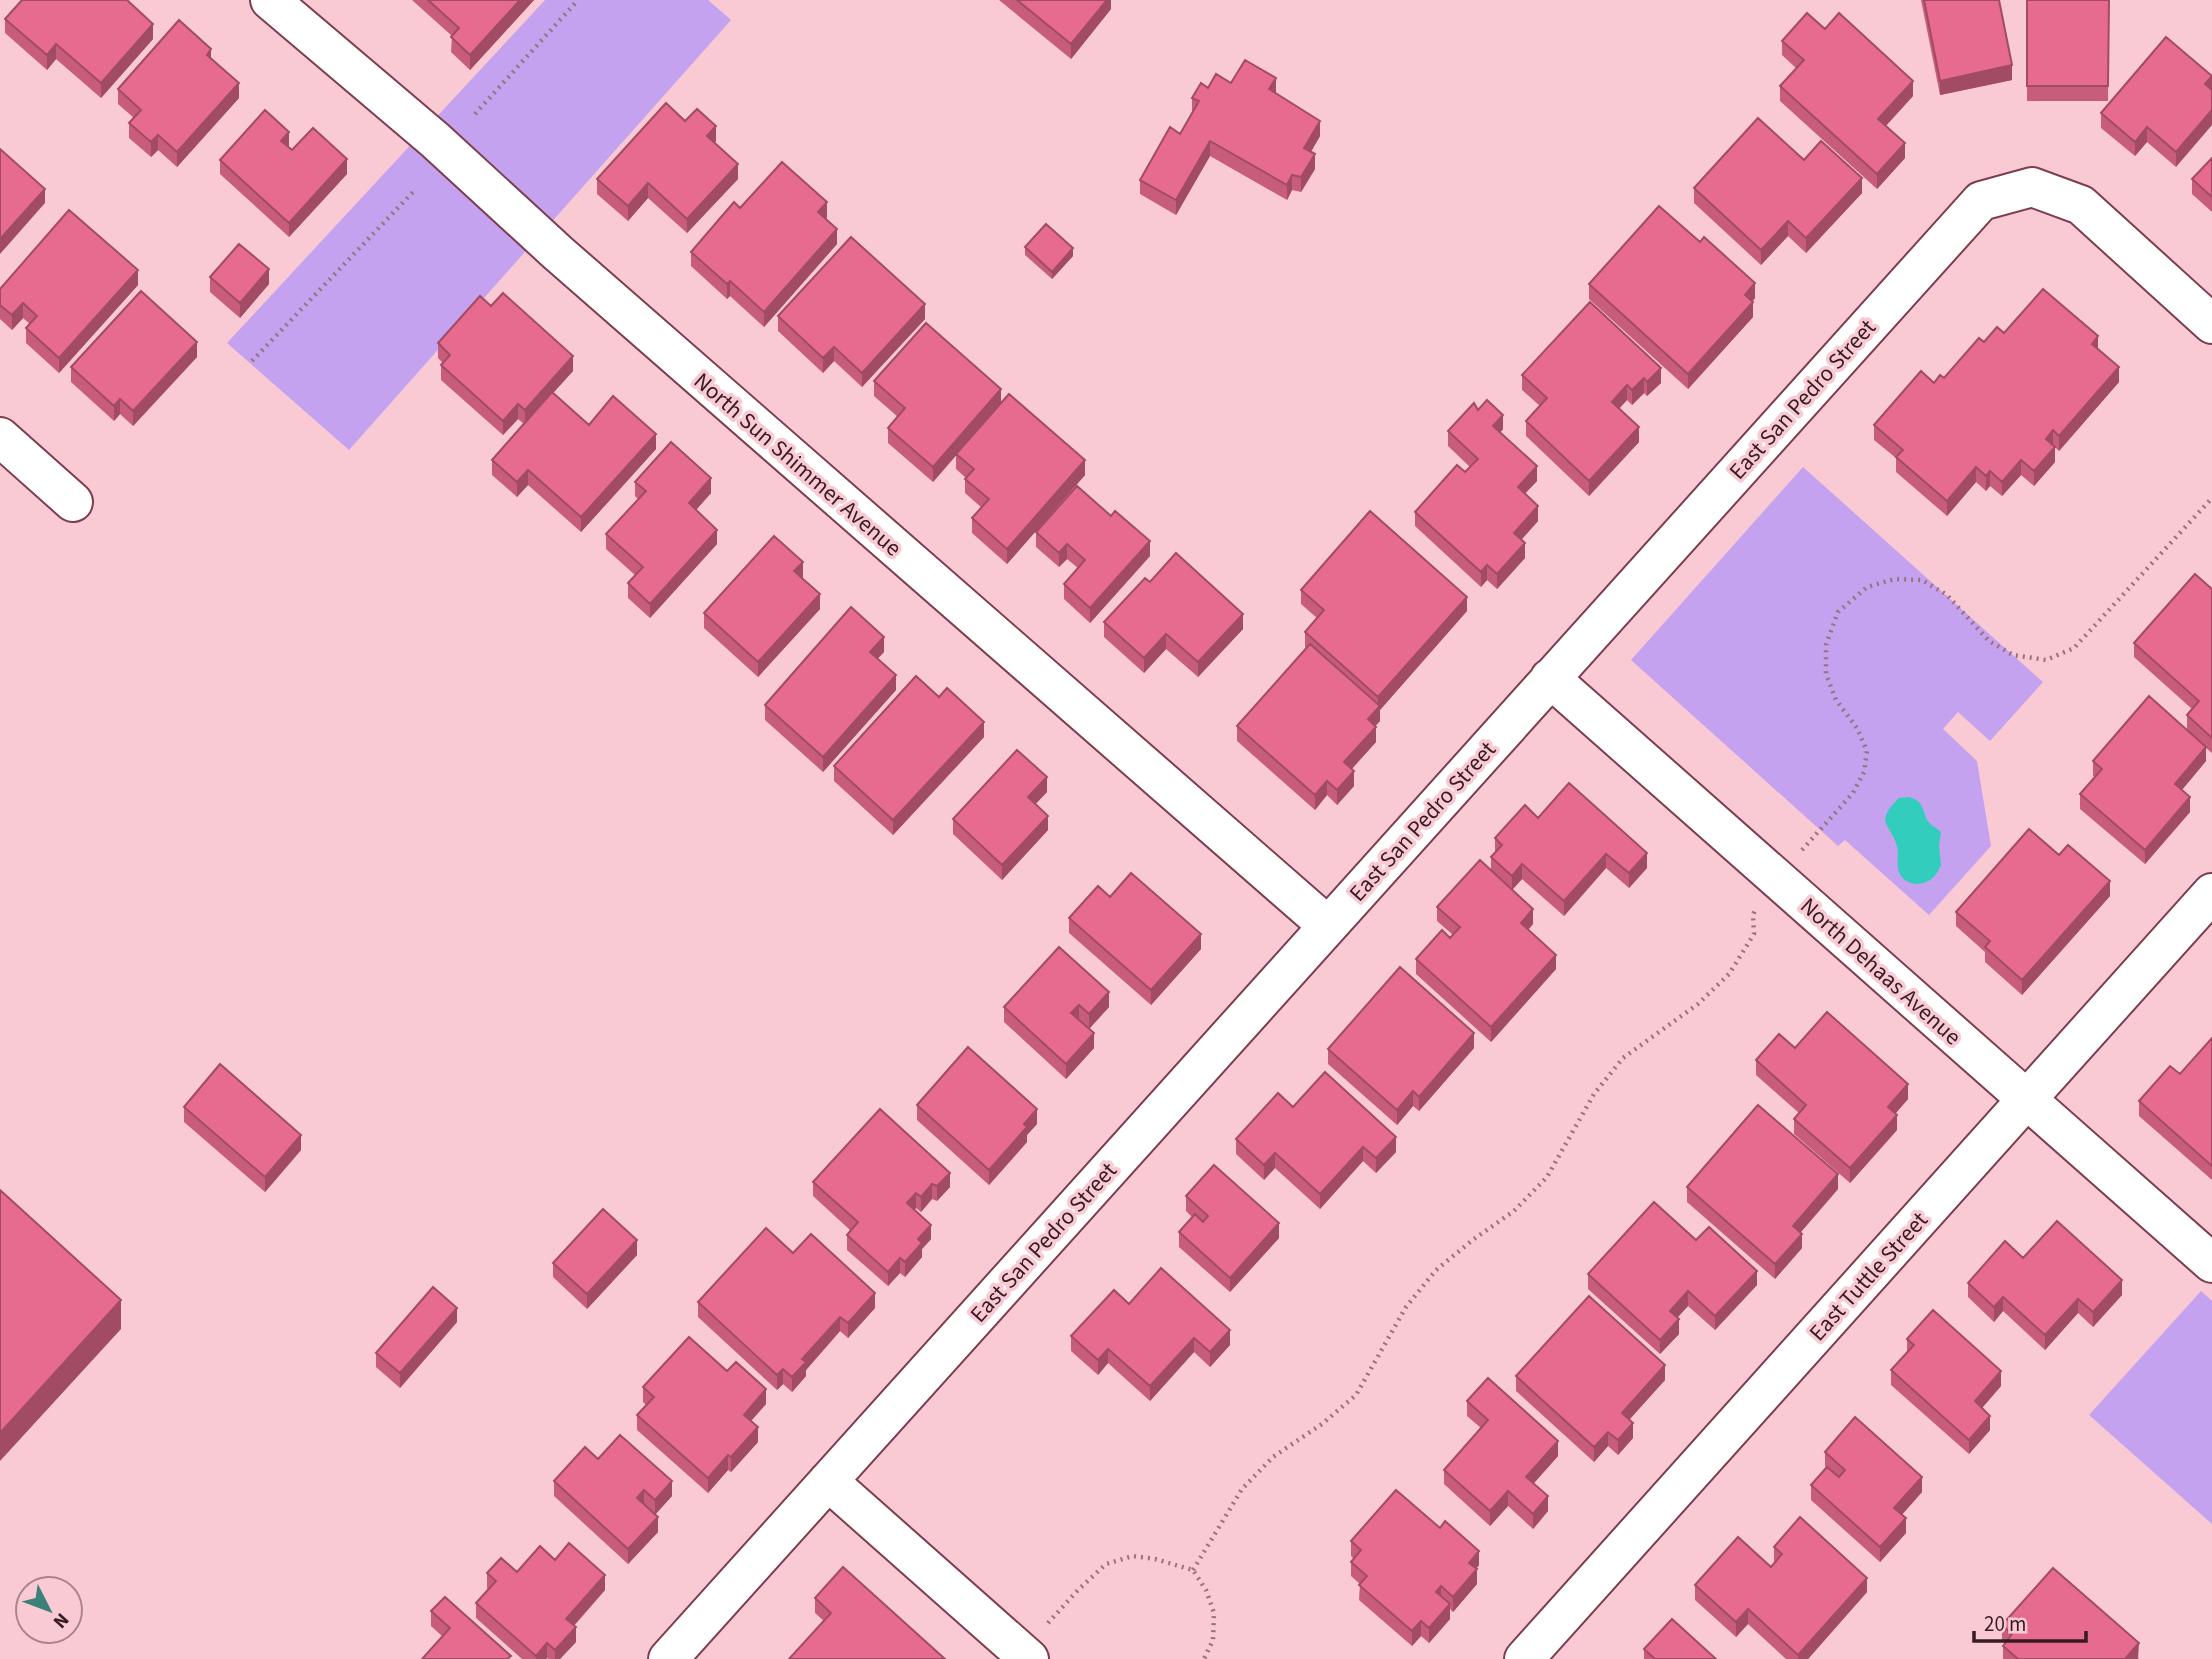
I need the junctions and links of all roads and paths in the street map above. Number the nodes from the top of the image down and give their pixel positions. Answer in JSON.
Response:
{"nodes":[{"id":1,"x":270,"y":0,"type":"edge"},
{"id":2,"x":578,"y":0,"type":"edge"},
{"id":3,"x":475,"y":114,"type":"dead end"},
{"id":4,"x":413,"y":192,"type":"dead end"},
{"id":5,"x":2212,"y":324,"type":"edge"},
{"id":6,"x":252,"y":360,"type":"dead end"},
{"id":7,"x":0,"y":437,"type":"edge"},
{"id":8,"x":2212,"y":498,"type":"edge"},
{"id":9,"x":73,"y":502,"type":"dead end"},
{"id":10,"x":1550,"y":678,"type":"junction"},
{"id":11,"x":1797,"y":856,"type":"dead end"},
{"id":12,"x":2212,"y":893,"type":"edge"},
{"id":13,"x":1760,"y":901,"type":"dead end"},
{"id":14,"x":1328,"y":926,"type":"junction"},
{"id":15,"x":2026,"y":1100,"type":"junction"},
{"id":16,"x":2212,"y":1263,"type":"edge"},
{"id":17,"x":828,"y":1480,"type":"junction"},
{"id":18,"x":1193,"y":1570,"type":"junction"},
{"id":19,"x":1047,"y":1624,"type":"dead end"},
{"id":20,"x":668,"y":1659,"type":"edge"},
{"id":21,"x":1029,"y":1659,"type":"edge"},
{"id":22,"x":1204,"y":1659,"type":"edge"},
{"id":23,"x":1524,"y":1659,"type":"edge"}],
"edges":[{"from":1,"to":14,"type":"street","name":"North Sun Shimmer Avenue"},
{"from":2,"to":3,"type":"path"},
{"from":4,"to":6,"type":"path"},
{"from":5,"to":10,"type":"street","name":"East San Pedro Street"},
{"from":7,"to":9,"type":"street"},
{"from":8,"to":11,"type":"path"},
{"from":10,"to":14,"type":"street","name":"East San Pedro Street"},
{"from":10,"to":15,"type":"street","name":"North Dehaas Avenue"},
{"from":12,"to":15,"type":"street","name":"East Tuttle Street"},
{"from":13,"to":18,"type":"path"},
{"from":14,"to":17,"type":"street","name":"East San Pedro Street"},
{"from":15,"to":16,"type":"street","name":"North Dehaas Avenue"},
{"from":15,"to":23,"type":"street","name":"East Tuttle Street"},
{"from":17,"to":20,"type":"street","name":"East San Pedro Street"},
{"from":17,"to":21,"type":"street"},
{"from":18,"to":19,"type":"path"},
{"from":18,"to":22,"type":"path"}]}
